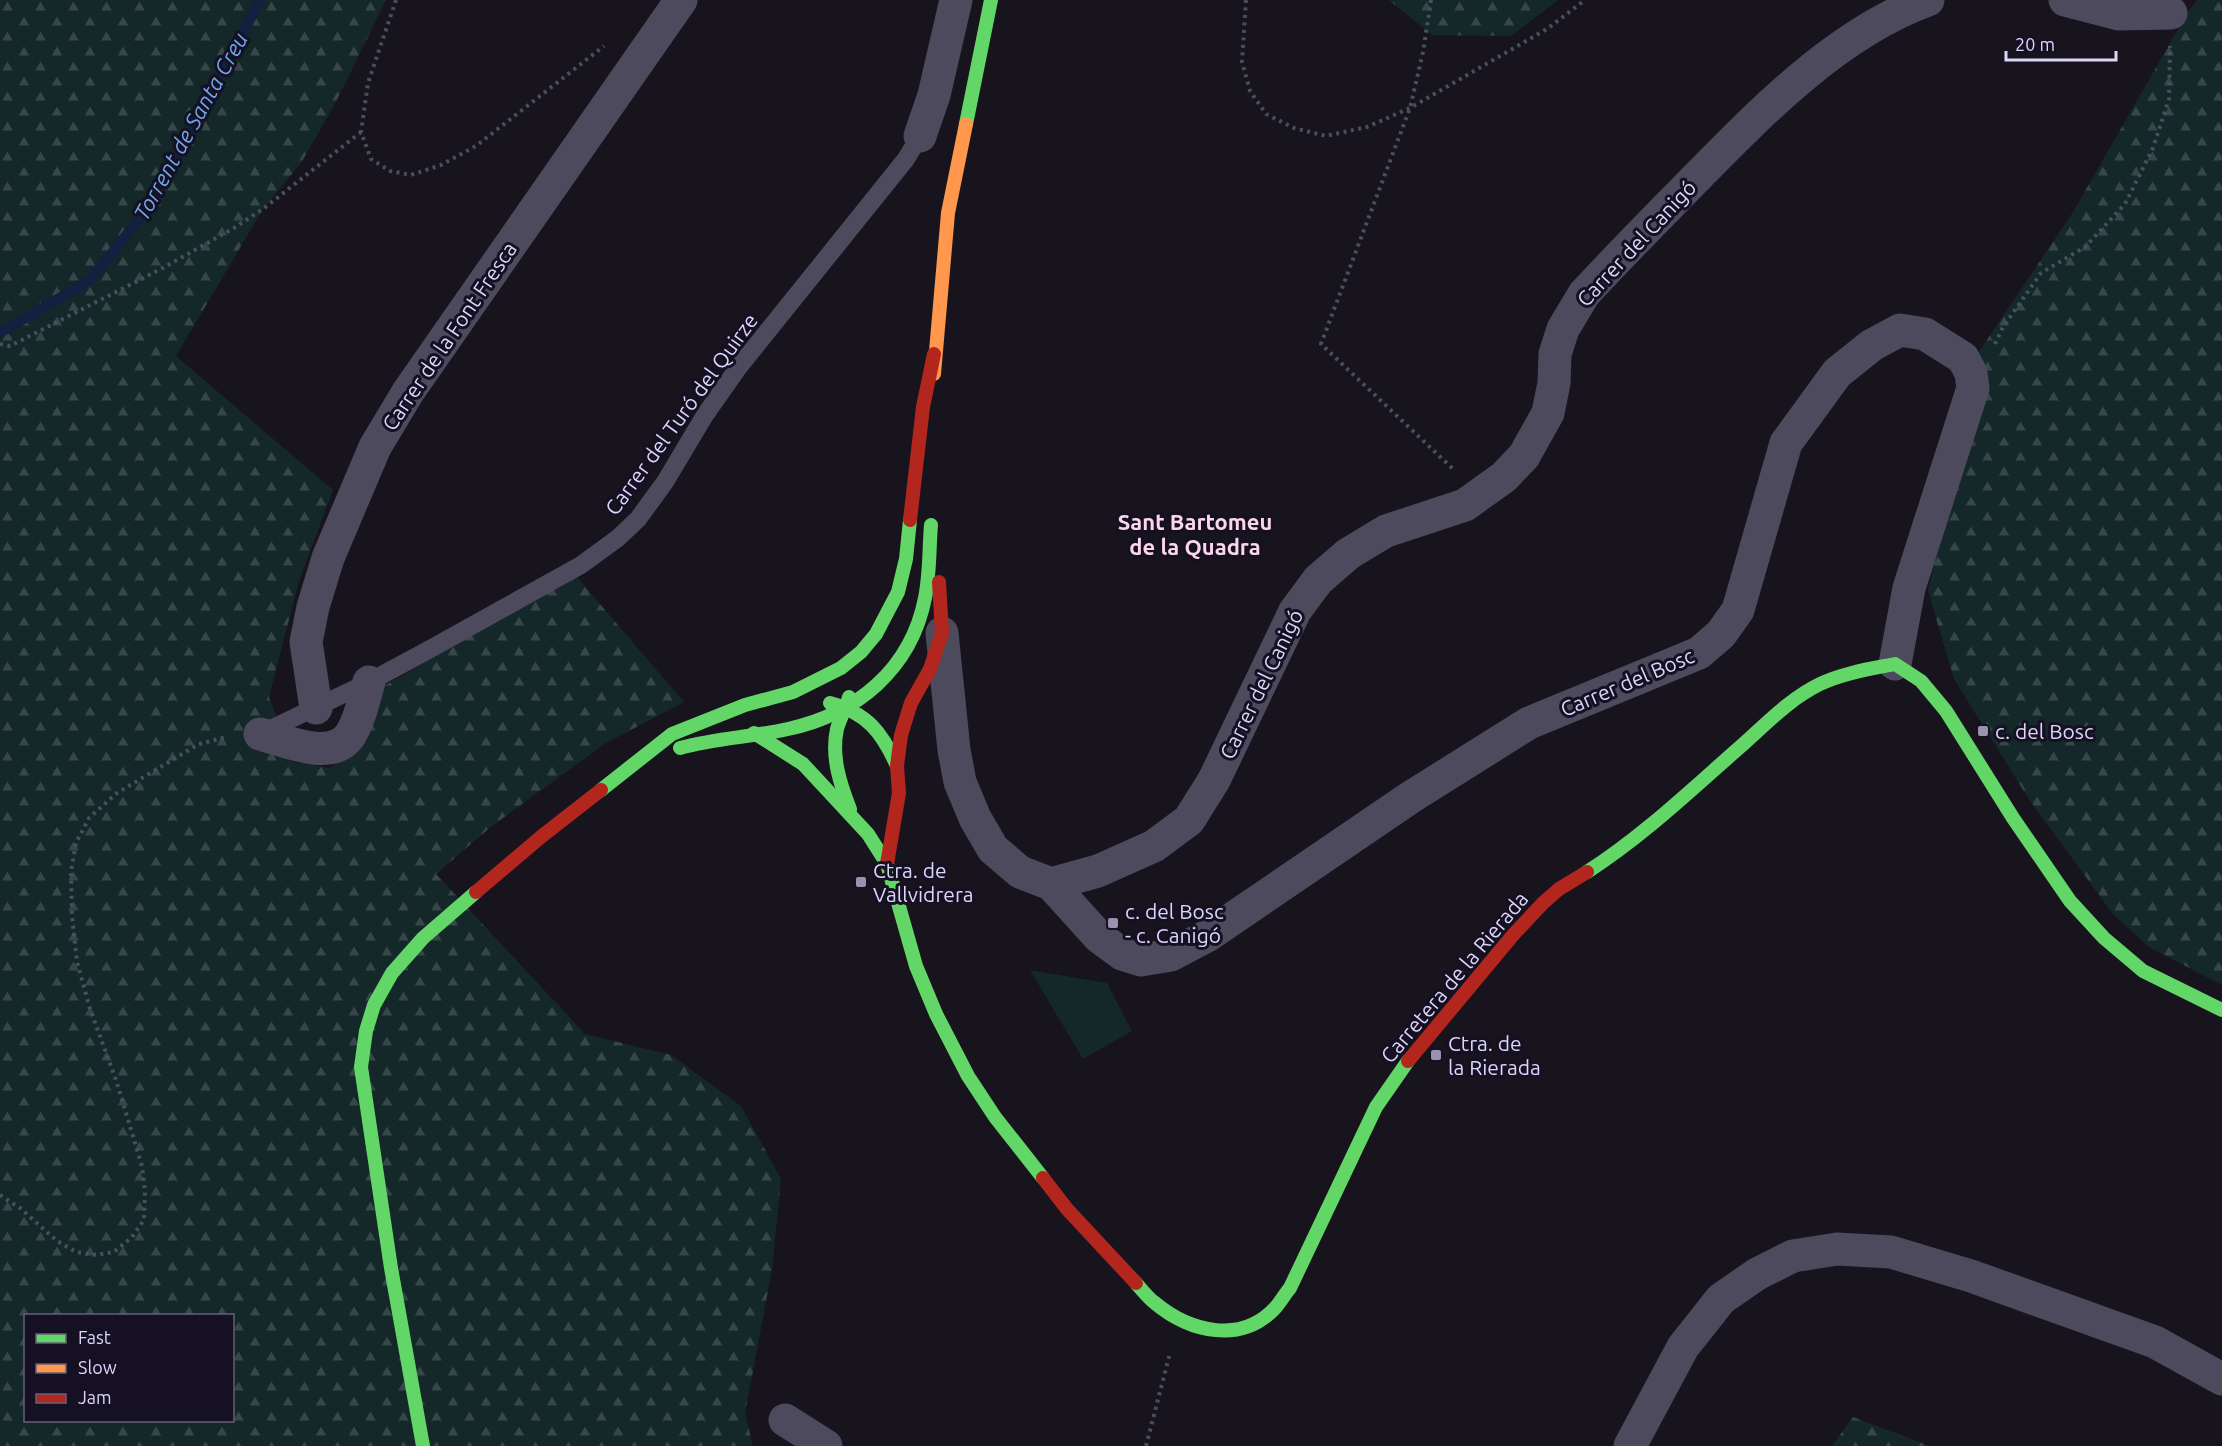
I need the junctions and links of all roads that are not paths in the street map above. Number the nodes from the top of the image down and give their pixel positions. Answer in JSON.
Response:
{"nodes":[{"id":1,"x":681,"y":0,"type":"edge"},
{"id":2,"x":956,"y":0,"type":"edge"},
{"id":3,"x":991,"y":0,"type":"edge"},
{"id":4,"x":1928,"y":0,"type":"edge"},
{"id":5,"x":2065,"y":0,"type":"edge"},
{"id":6,"x":2171,"y":13,"type":"road end"},
{"id":7,"x":920,"y":136,"type":"joint"},
{"id":8,"x":934,"y":354,"type":"junction"},
{"id":9,"x":934,"y":434,"type":"dead end"},
{"id":10,"x":885,"y":617,"type":"junction"},
{"id":11,"x":942,"y":633,"type":"junction"},
{"id":12,"x":871,"y":660,"type":"dead end"},
{"id":13,"x":1895,"y":664,"type":"junction"},
{"id":14,"x":369,"y":682,"type":"junction"},
{"id":15,"x":857,"y":682,"type":"dead end"},
{"id":16,"x":816,"y":702,"type":"dead end"},
{"id":17,"x":797,"y":704,"type":"dead end"},
{"id":18,"x":745,"y":705,"type":"junction"},
{"id":19,"x":316,"y":708,"type":"junction"},
{"id":20,"x":846,"y":708,"type":"junction"},
{"id":21,"x":754,"y":733,"type":"junction"},
{"id":22,"x":260,"y":734,"type":"joint"},
{"id":23,"x":633,"y":763,"type":"junction"},
{"id":24,"x":897,"y":766,"type":"junction"},
{"id":25,"x":853,"y":816,"type":"junction"},
{"id":26,"x":887,"y":864,"type":"junction"},
{"id":27,"x":1051,"y":884,"type":"junction"},
{"id":28,"x":2222,"y":1010,"type":"edge"},
{"id":29,"x":2222,"y":1379,"type":"edge"},
{"id":30,"x":785,"y":1420,"type":"dead end"},
{"id":31,"x":423,"y":1446,"type":"edge"},
{"id":32,"x":826,"y":1446,"type":"edge"},
{"id":33,"x":1630,"y":1446,"type":"edge"}],
"edges":[{"from":1,"to":19,"type":"street","name":"Carrer de la Font Fresca"},
{"from":2,"to":7,"type":"street"},
{"from":3,"to":8,"type":"street"},
{"from":4,"to":27,"type":"street","name":"Carrer del Canigó"},
{"from":5,"to":6,"type":"street"},
{"from":7,"to":14,"type":"lane","name":"Carrer del Turó del Quirze"},
{"from":8,"to":9,"type":"street"},
{"from":8,"to":10,"type":"street"},
{"from":10,"to":12,"type":"street"},
{"from":10,"to":18,"type":"street"},
{"from":11,"to":20,"type":"street"},
{"from":11,"to":24,"type":"street","name":"Carretera de la Rierada"},
{"from":11,"to":27,"type":"street"},
{"from":13,"to":26,"type":"street","name":"Carretera de la Rierada"},
{"from":13,"to":27,"type":"street","name":"Carrer del Bosc"},
{"from":13,"to":28,"type":"street"},
{"from":14,"to":19,"type":"lane","name":"Carrer del Turó del Quirze"},
{"from":14,"to":22,"type":"street"},
{"from":15,"to":20,"type":"street","name":"Carretera de la Rierada"},
{"from":16,"to":20,"type":"street","name":"Carretera de la Rierada"},
{"from":17,"to":18,"type":"street"},
{"from":18,"to":23,"type":"street"},
{"from":19,"to":22,"type":"lane","name":"Carrer del Turó del Quirze"},
{"from":20,"to":21,"type":"street"},
{"from":20,"to":24,"type":"street","name":"Carretera de la Rierada"},
{"from":20,"to":25,"type":"street","name":"Carretera de la Rierada"},
{"from":21,"to":23,"type":"street"},
{"from":21,"to":25,"type":"street","name":"Carretera de la Rierada"},
{"from":23,"to":31,"type":"street"},
{"from":24,"to":26,"type":"street","name":"Carretera de la Rierada"},
{"from":25,"to":26,"type":"street","name":"Carretera de la Rierada"},
{"from":29,"to":33,"type":"street"},
{"from":30,"to":32,"type":"street"}]}
